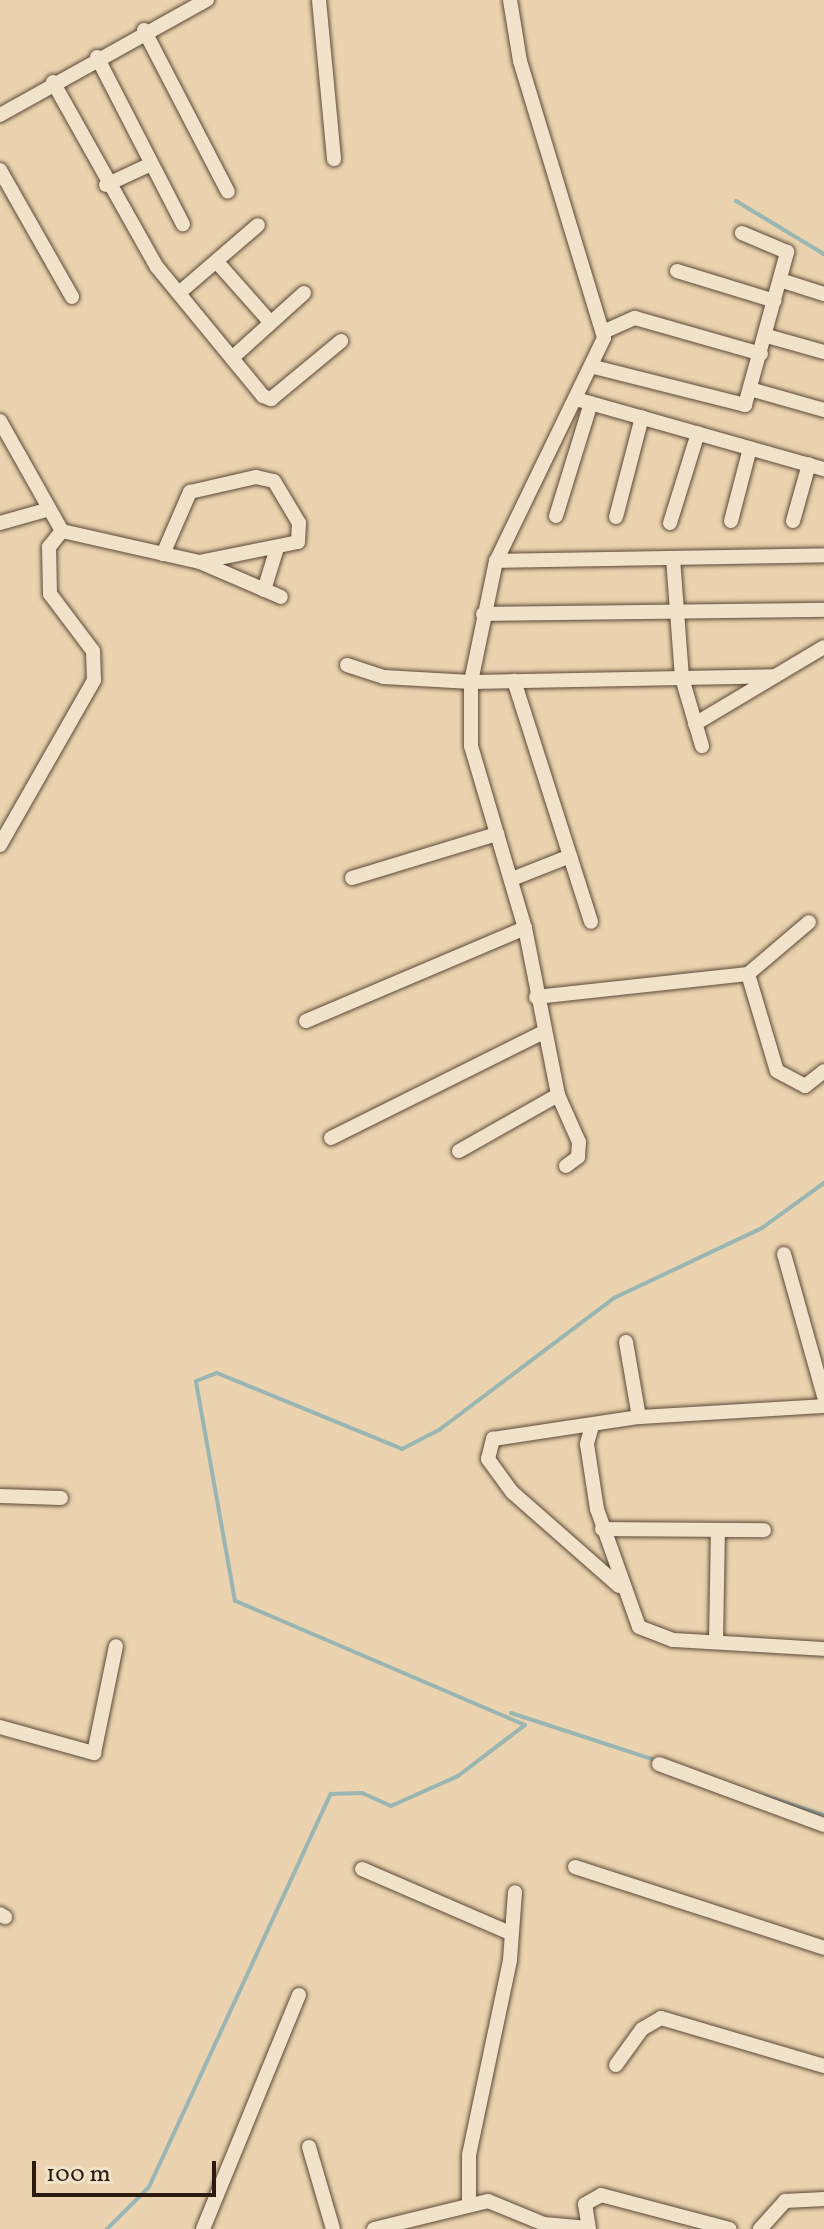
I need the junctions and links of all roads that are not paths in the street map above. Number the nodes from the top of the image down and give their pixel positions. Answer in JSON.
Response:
{"nodes":[{"id":1,"x":319,"y":0,"type":"edge"},
{"id":2,"x":510,"y":0,"type":"edge"},
{"id":3,"x":203,"y":1,"type":"edge"},
{"id":4,"x":144,"y":30,"type":"junction"},
{"id":5,"x":97,"y":57,"type":"junction"},
{"id":6,"x":53,"y":82,"type":"junction"},
{"id":7,"x":0,"y":115,"type":"edge"},
{"id":8,"x":334,"y":159,"type":"dead end"},
{"id":9,"x":151,"y":164,"type":"junction"},
{"id":10,"x":0,"y":170,"type":"edge"},
{"id":11,"x":106,"y":185,"type":"junction"},
{"id":12,"x":228,"y":192,"type":"dead end"},
{"id":13,"x":183,"y":224,"type":"dead end"},
{"id":14,"x":258,"y":225,"type":"dead end"},
{"id":15,"x":742,"y":233,"type":"dead end"},
{"id":16,"x":217,"y":262,"type":"junction"},
{"id":17,"x":677,"y":271,"type":"dead end"},
{"id":18,"x":780,"y":280,"type":"junction"},
{"id":19,"x":179,"y":293,"type":"junction"},
{"id":20,"x":304,"y":293,"type":"dead end"},
{"id":21,"x":824,"y":294,"type":"edge"},
{"id":22,"x":72,"y":297,"type":"dead end"},
{"id":23,"x":775,"y":301,"type":"junction"},
{"id":24,"x":271,"y":323,"type":"junction"},
{"id":25,"x":603,"y":332,"type":"junction"},
{"id":26,"x":767,"y":336,"type":"junction"},
{"id":27,"x":341,"y":341,"type":"dead end"},
{"id":28,"x":824,"y":352,"type":"edge"},
{"id":29,"x":761,"y":354,"type":"junction"},
{"id":30,"x":232,"y":358,"type":"junction"},
{"id":31,"x":594,"y":367,"type":"junction"},
{"id":32,"x":750,"y":389,"type":"junction"},
{"id":33,"x":583,"y":401,"type":"junction"},
{"id":34,"x":824,"y":410,"type":"edge"},
{"id":35,"x":642,"y":417,"type":"junction"},
{"id":36,"x":0,"y":421,"type":"edge"},
{"id":37,"x":698,"y":433,"type":"junction"},
{"id":38,"x":750,"y":448,"type":"junction"},
{"id":39,"x":816,"y":466,"type":"edge"},
{"id":40,"x":46,"y":510,"type":"junction"},
{"id":41,"x":556,"y":516,"type":"dead end"},
{"id":42,"x":616,"y":517,"type":"dead end"},
{"id":43,"x":731,"y":521,"type":"dead end"},
{"id":44,"x":793,"y":521,"type":"dead end"},
{"id":45,"x":0,"y":523,"type":"edge"},
{"id":46,"x":670,"y":523,"type":"dead end"},
{"id":47,"x":62,"y":531,"type":"junction"},
{"id":48,"x":277,"y":548,"type":"junction"},
{"id":49,"x":163,"y":554,"type":"junction"},
{"id":50,"x":824,"y":555,"type":"edge"},
{"id":51,"x":673,"y":558,"type":"junction"},
{"id":52,"x":496,"y":561,"type":"junction"},
{"id":53,"x":200,"y":562,"type":"junction"},
{"id":54,"x":264,"y":590,"type":"junction"},
{"id":55,"x":281,"y":597,"type":"dead end"},
{"id":56,"x":824,"y":610,"type":"edge"},
{"id":57,"x":675,"y":613,"type":"junction"},
{"id":58,"x":483,"y":614,"type":"junction"},
{"id":59,"x":824,"y":647,"type":"edge"},
{"id":60,"x":347,"y":665,"type":"dead end"},
{"id":61,"x":775,"y":676,"type":"junction"},
{"id":62,"x":682,"y":678,"type":"junction"},
{"id":63,"x":514,"y":681,"type":"junction"},
{"id":64,"x":471,"y":682,"type":"junction"},
{"id":65,"x":695,"y":724,"type":"junction"},
{"id":66,"x":702,"y":746,"type":"dead end"},
{"id":67,"x":497,"y":834,"type":"junction"},
{"id":68,"x":0,"y":845,"type":"edge"},
{"id":69,"x":570,"y":856,"type":"junction"},
{"id":70,"x":352,"y":878,"type":"dead end"},
{"id":71,"x":512,"y":879,"type":"junction"},
{"id":72,"x":591,"y":922,"type":"dead end"},
{"id":73,"x":809,"y":922,"type":"dead end"},
{"id":74,"x":525,"y":928,"type":"junction"},
{"id":75,"x":748,"y":974,"type":"junction"},
{"id":76,"x":536,"y":997,"type":"junction"},
{"id":77,"x":306,"y":1021,"type":"dead end"},
{"id":78,"x":542,"y":1033,"type":"junction"},
{"id":79,"x":824,"y":1071,"type":"edge"},
{"id":80,"x":558,"y":1095,"type":"junction"},
{"id":81,"x":331,"y":1138,"type":"dead end"},
{"id":82,"x":459,"y":1151,"type":"dead end"},
{"id":83,"x":566,"y":1166,"type":"dead end"},
{"id":84,"x":784,"y":1254,"type":"dead end"},
{"id":85,"x":626,"y":1342,"type":"dead end"},
{"id":86,"x":824,"y":1396,"type":"edge"},
{"id":87,"x":824,"y":1406,"type":"edge"},
{"id":88,"x":639,"y":1417,"type":"junction"},
{"id":89,"x":592,"y":1426,"type":"junction"},
{"id":90,"x":0,"y":1496,"type":"edge"},
{"id":91,"x":61,"y":1498,"type":"dead end"},
{"id":92,"x":602,"y":1529,"type":"junction"},
{"id":93,"x":764,"y":1530,"type":"dead end"},
{"id":94,"x":718,"y":1531,"type":"junction"},
{"id":95,"x":619,"y":1586,"type":"junction"},
{"id":96,"x":716,"y":1642,"type":"junction"},
{"id":97,"x":116,"y":1646,"type":"dead end"},
{"id":98,"x":824,"y":1649,"type":"edge"},
{"id":99,"x":0,"y":1727,"type":"edge"},
{"id":100,"x":659,"y":1764,"type":"dead end"},
{"id":101,"x":824,"y":1825,"type":"edge"},
{"id":102,"x":575,"y":1867,"type":"dead end"},
{"id":103,"x":362,"y":1869,"type":"dead end"},
{"id":104,"x":515,"y":1892,"type":"dead end"},
{"id":105,"x":510,"y":1933,"type":"junction"},
{"id":106,"x":824,"y":1948,"type":"edge"},
{"id":107,"x":299,"y":1995,"type":"dead end"},
{"id":108,"x":616,"y":2065,"type":"dead end"},
{"id":109,"x":824,"y":2066,"type":"edge"},
{"id":110,"x":309,"y":2147,"type":"dead end"},
{"id":111,"x":824,"y":2199,"type":"edge"},
{"id":112,"x":469,"y":2202,"type":"junction"},
{"id":113,"x":589,"y":2228,"type":"edge"},
{"id":114,"x":203,"y":2229,"type":"edge"},
{"id":115,"x":333,"y":2229,"type":"edge"},
{"id":116,"x":374,"y":2229,"type":"edge"},
{"id":117,"x":730,"y":2229,"type":"edge"},
{"id":118,"x":762,"y":2229,"type":"edge"}],
"edges":[{"from":1,"to":8,"type":"street"},
{"from":2,"to":25,"type":"street"},
{"from":3,"to":4,"type":"street"},
{"from":4,"to":5,"type":"street"},
{"from":4,"to":12,"type":"street"},
{"from":5,"to":6,"type":"street"},
{"from":5,"to":9,"type":"street"},
{"from":6,"to":7,"type":"street"},
{"from":6,"to":11,"type":"street"},
{"from":9,"to":11,"type":"street"},
{"from":9,"to":13,"type":"street"},
{"from":10,"to":22,"type":"street"},
{"from":11,"to":19,"type":"street"},
{"from":14,"to":16,"type":"street"},
{"from":15,"to":18,"type":"street"},
{"from":16,"to":19,"type":"street"},
{"from":16,"to":24,"type":"street"},
{"from":17,"to":23,"type":"street"},
{"from":18,"to":21,"type":"street"},
{"from":18,"to":23,"type":"street"},
{"from":19,"to":30,"type":"street"},
{"from":20,"to":24,"type":"street"},
{"from":23,"to":26,"type":"street"},
{"from":24,"to":30,"type":"street"},
{"from":25,"to":29,"type":"street"},
{"from":25,"to":31,"type":"street"},
{"from":26,"to":28,"type":"street"},
{"from":26,"to":29,"type":"street"},
{"from":27,"to":30,"type":"street"},
{"from":29,"to":32,"type":"street"},
{"from":31,"to":32,"type":"street"},
{"from":31,"to":33,"type":"street"},
{"from":32,"to":34,"type":"street"},
{"from":33,"to":35,"type":"street"},
{"from":33,"to":41,"type":"street"},
{"from":33,"to":52,"type":"street"},
{"from":35,"to":37,"type":"street"},
{"from":35,"to":42,"type":"street"},
{"from":36,"to":40,"type":"street"},
{"from":37,"to":38,"type":"street"},
{"from":37,"to":46,"type":"street"},
{"from":38,"to":39,"type":"street"},
{"from":38,"to":43,"type":"street"},
{"from":39,"to":44,"type":"street"},
{"from":40,"to":45,"type":"street"},
{"from":40,"to":47,"type":"street"},
{"from":47,"to":49,"type":"street"},
{"from":47,"to":68,"type":"street"},
{"from":48,"to":49,"type":"street"},
{"from":48,"to":53,"type":"street"},
{"from":48,"to":54,"type":"street"},
{"from":49,"to":53,"type":"street"},
{"from":50,"to":51,"type":"street"},
{"from":51,"to":52,"type":"street"},
{"from":51,"to":57,"type":"street"},
{"from":52,"to":58,"type":"street"},
{"from":53,"to":54,"type":"street"},
{"from":54,"to":55,"type":"street"},
{"from":56,"to":57,"type":"street"},
{"from":57,"to":58,"type":"street"},
{"from":57,"to":62,"type":"street"},
{"from":58,"to":64,"type":"street"},
{"from":59,"to":61,"type":"street"},
{"from":60,"to":64,"type":"street"},
{"from":61,"to":62,"type":"street"},
{"from":61,"to":65,"type":"street"},
{"from":62,"to":63,"type":"street"},
{"from":62,"to":65,"type":"street"},
{"from":63,"to":64,"type":"street"},
{"from":63,"to":69,"type":"street"},
{"from":64,"to":67,"type":"street"},
{"from":65,"to":66,"type":"street"},
{"from":67,"to":70,"type":"street"},
{"from":67,"to":71,"type":"street"},
{"from":69,"to":71,"type":"street"},
{"from":69,"to":72,"type":"street"},
{"from":71,"to":74,"type":"street"},
{"from":73,"to":75,"type":"street"},
{"from":74,"to":76,"type":"street"},
{"from":74,"to":77,"type":"street"},
{"from":75,"to":76,"type":"street"},
{"from":75,"to":79,"type":"street"},
{"from":76,"to":78,"type":"street"},
{"from":78,"to":80,"type":"street"},
{"from":78,"to":81,"type":"street"},
{"from":80,"to":82,"type":"street"},
{"from":80,"to":83,"type":"street"},
{"from":84,"to":86,"type":"street"},
{"from":85,"to":88,"type":"street"},
{"from":87,"to":88,"type":"street"},
{"from":88,"to":89,"type":"street"},
{"from":89,"to":92,"type":"street"},
{"from":89,"to":95,"type":"street"},
{"from":90,"to":91,"type":"street"},
{"from":92,"to":94,"type":"street"},
{"from":92,"to":95,"type":"street"},
{"from":93,"to":94,"type":"street"},
{"from":94,"to":96,"type":"street"},
{"from":95,"to":96,"type":"street"},
{"from":96,"to":98,"type":"street"},
{"from":97,"to":99,"type":"street"},
{"from":100,"to":101,"type":"street"},
{"from":102,"to":106,"type":"street"},
{"from":103,"to":105,"type":"street"},
{"from":104,"to":105,"type":"street"},
{"from":105,"to":112,"type":"street"},
{"from":107,"to":114,"type":"street"},
{"from":108,"to":109,"type":"street"},
{"from":110,"to":115,"type":"street"},
{"from":111,"to":118,"type":"street"},
{"from":112,"to":113,"type":"street"},
{"from":112,"to":116,"type":"street"},
{"from":113,"to":117,"type":"street"}]}
